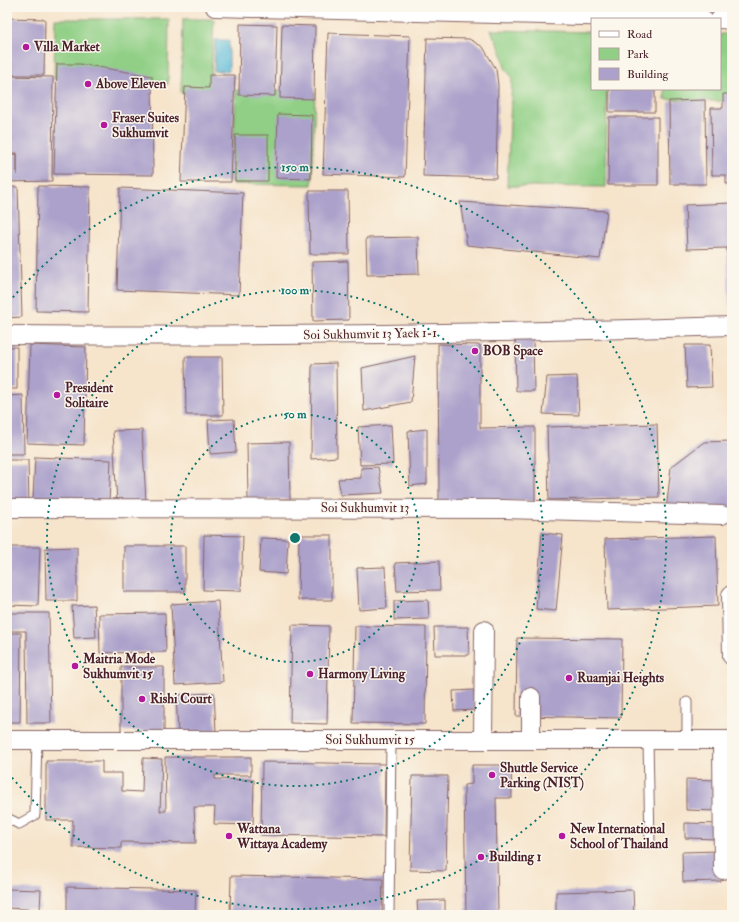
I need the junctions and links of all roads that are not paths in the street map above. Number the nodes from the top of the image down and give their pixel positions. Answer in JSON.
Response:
{"nodes":[{"id":1,"x":215,"y":7,"type":"edge"},
{"id":2,"x":281,"y":8,"type":"edge"},
{"id":3,"x":665,"y":18,"type":"edge"},
{"id":4,"x":721,"y":19,"type":"edge"},
{"id":5,"x":732,"y":20,"type":"edge"},
{"id":6,"x":732,"y":326,"type":"edge"},
{"id":7,"x":7,"y":335,"type":"edge"},
{"id":8,"x":7,"y":508,"type":"edge"},
{"id":9,"x":722,"y":515,"type":"dead end"},
{"id":10,"x":731,"y":595,"type":"dead end"},
{"id":11,"x":484,"y":630,"type":"dead end"},
{"id":12,"x":732,"y":656,"type":"edge"},
{"id":13,"x":531,"y":697,"type":"dead end"},
{"id":14,"x":687,"y":702,"type":"dead end"},
{"id":15,"x":7,"y":740,"type":"edge"},
{"id":16,"x":36,"y":740,"type":"junction"},
{"id":17,"x":391,"y":740,"type":"junction"},
{"id":18,"x":483,"y":740,"type":"junction"},
{"id":19,"x":531,"y":740,"type":"junction"},
{"id":20,"x":648,"y":740,"type":"junction"},
{"id":21,"x":687,"y":740,"type":"junction"},
{"id":22,"x":727,"y":740,"type":"edge"},
{"id":23,"x":7,"y":818,"type":"edge"},
{"id":24,"x":650,"y":843,"type":"dead end"},
{"id":25,"x":723,"y":870,"type":"dead end"},
{"id":26,"x":389,"y":915,"type":"edge"}],
"edges":[{"from":1,"to":2,"type":"street"},
{"from":2,"to":3,"type":"street"},
{"from":4,"to":5,"type":"street"},
{"from":6,"to":7,"type":"street","name":"Soi Sukhumvit 13 Yaek 1-1"},
{"from":8,"to":9,"type":"street","name":"Soi Sukhumvit 13"},
{"from":10,"to":12,"type":"street"},
{"from":11,"to":18,"type":"street"},
{"from":13,"to":19,"type":"street"},
{"from":14,"to":21,"type":"lane"},
{"from":15,"to":16,"type":"street","name":"Soi Sukhumvit 15"},
{"from":16,"to":17,"type":"street","name":"Soi Sukhumvit 15"},
{"from":16,"to":23,"type":"lane"},
{"from":17,"to":18,"type":"street","name":"Soi Sukhumvit 15"},
{"from":17,"to":26,"type":"lane"},
{"from":18,"to":19,"type":"street","name":"Soi Sukhumvit 15"},
{"from":19,"to":20,"type":"street","name":"Soi Sukhumvit 15"},
{"from":20,"to":21,"type":"street","name":"Soi Sukhumvit 15"},
{"from":20,"to":24,"type":"lane"},
{"from":21,"to":22,"type":"street","name":"Soi Sukhumvit 15"},
{"from":22,"to":25,"type":"street"}]}
